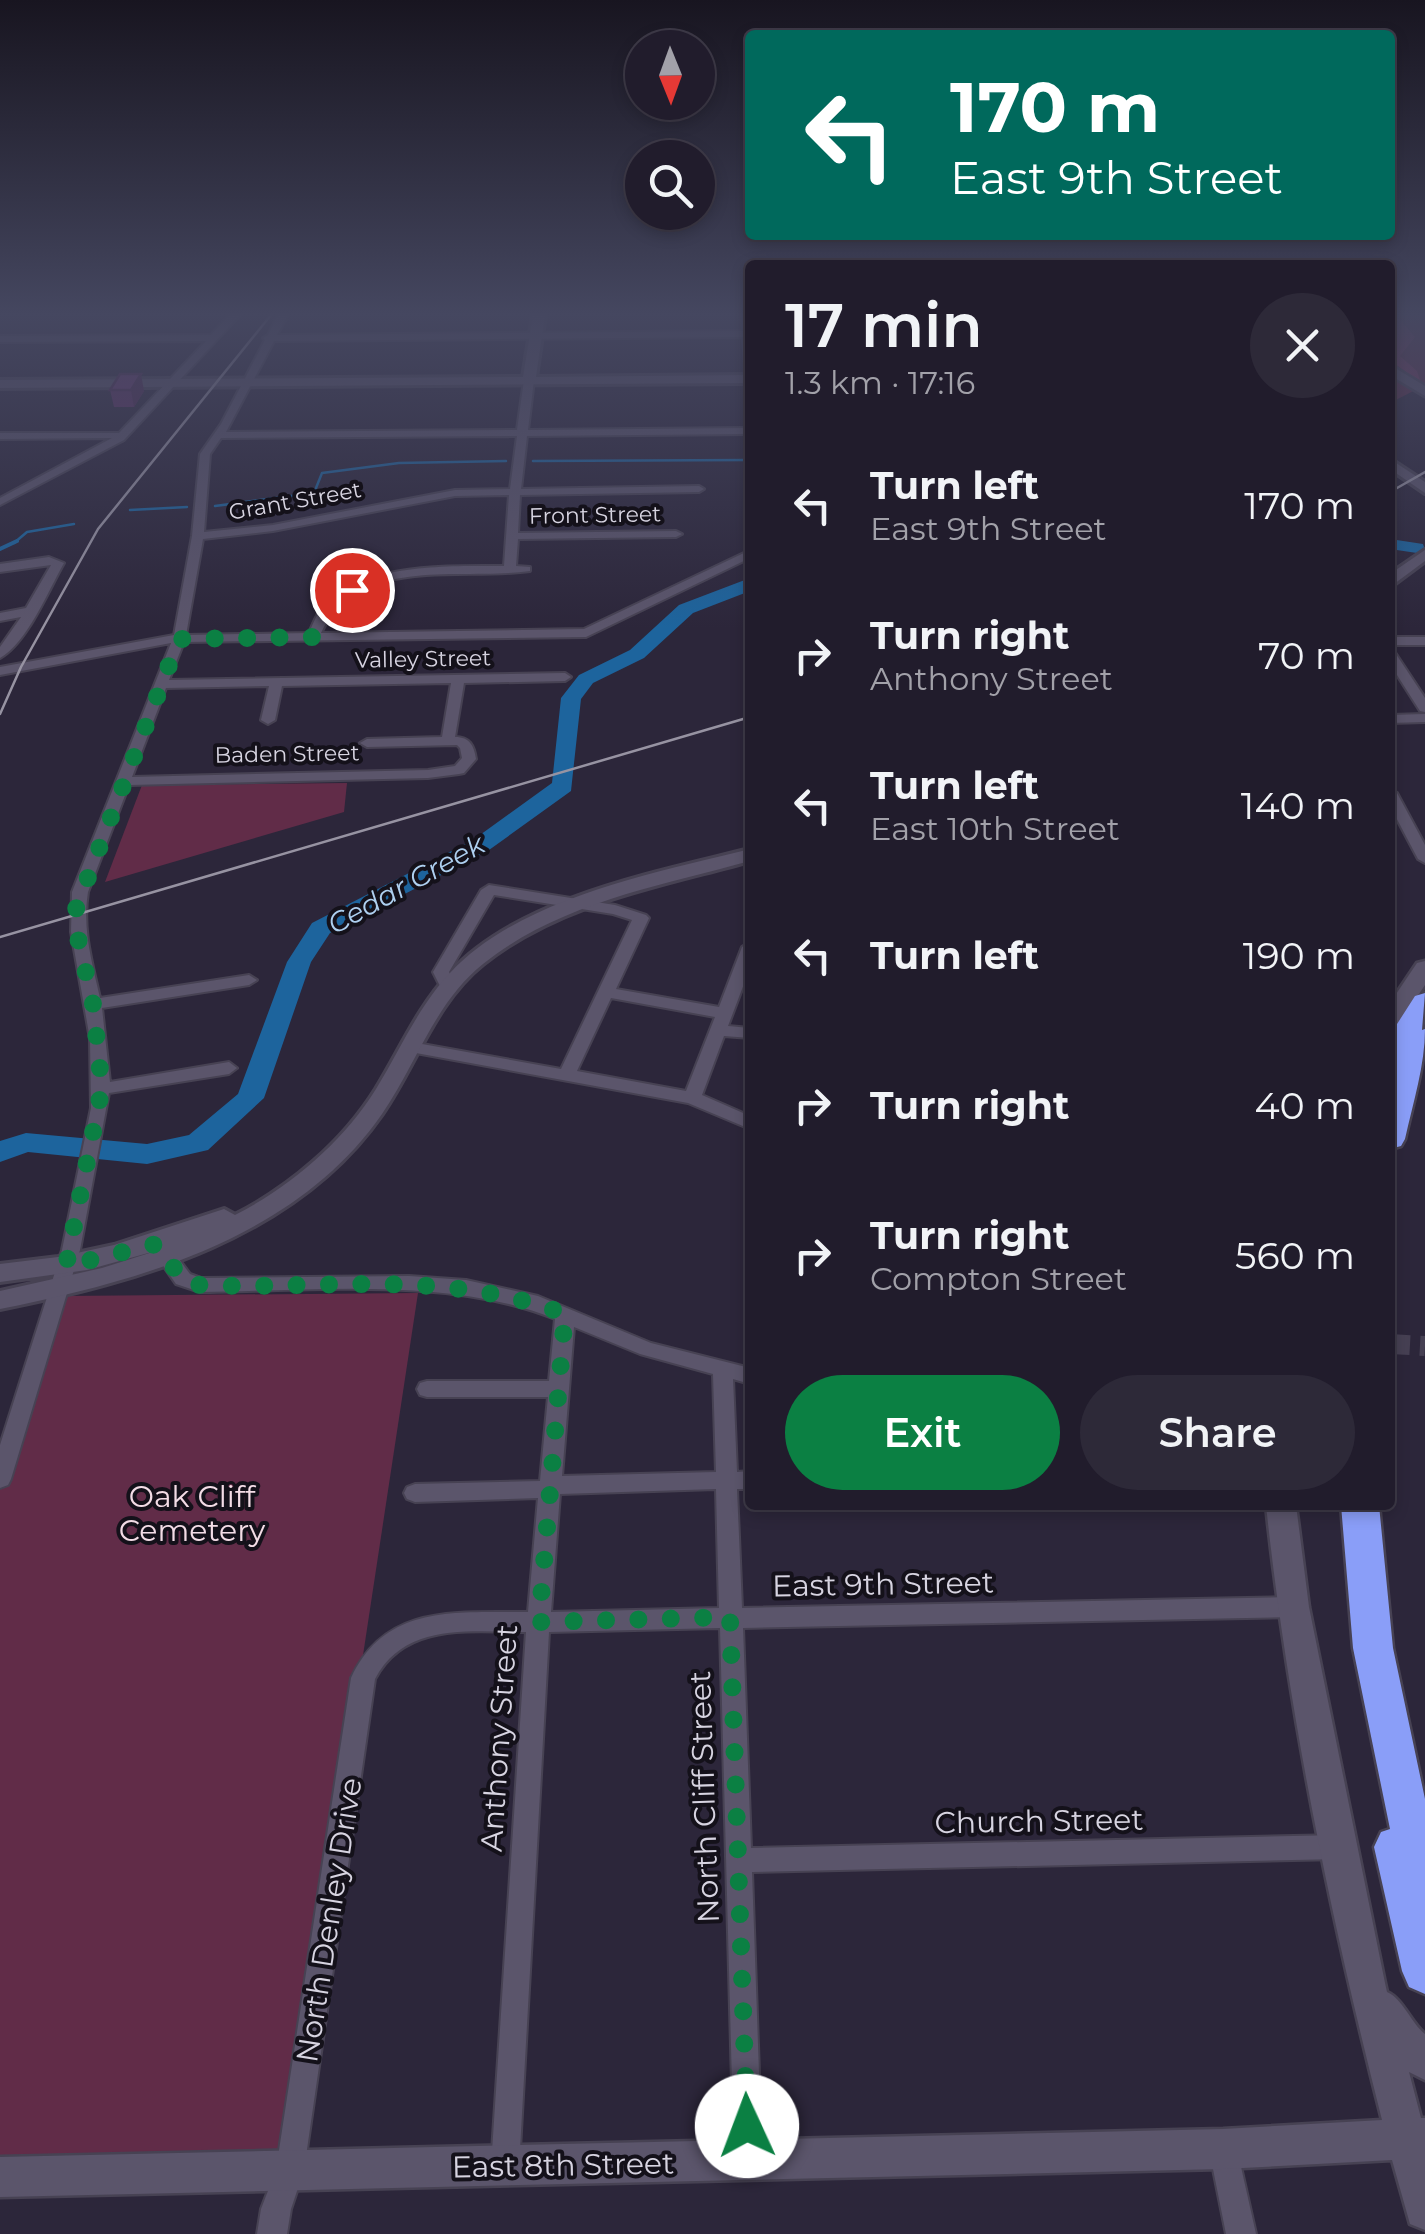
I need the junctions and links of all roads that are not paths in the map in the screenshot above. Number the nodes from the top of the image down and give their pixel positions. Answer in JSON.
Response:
{"nodes":[{"id":1,"x":138,"y":419,"type":"edge"},
{"id":2,"x":227,"y":419,"type":"edge"},
{"id":3,"x":524,"y":419,"type":"edge"},
{"id":4,"x":745,"y":431,"type":"edge"},
{"id":5,"x":522,"y":433,"type":"junction"},
{"id":6,"x":123,"y":435,"type":"junction"},
{"id":7,"x":218,"y":435,"type":"junction"},
{"id":8,"x":0,"y":436,"type":"edge"},
{"id":9,"x":1395,"y":467,"type":"edge"},
{"id":10,"x":1395,"y":477,"type":"edge"},
{"id":11,"x":699,"y":489,"type":"dead end"},
{"id":12,"x":516,"y":490,"type":"junction"},
{"id":13,"x":16,"y":492,"type":"junction"},
{"id":14,"x":0,"y":493,"type":"edge"},
{"id":15,"x":1425,"y":493,"type":"edge"},
{"id":16,"x":0,"y":502,"type":"edge"},
{"id":17,"x":676,"y":534,"type":"dead end"},
{"id":18,"x":198,"y":536,"type":"junction"},
{"id":19,"x":514,"y":536,"type":"junction"},
{"id":20,"x":1425,"y":554,"type":"edge"},
{"id":21,"x":745,"y":556,"type":"edge"},
{"id":22,"x":0,"y":568,"type":"edge"},
{"id":23,"x":526,"y":568,"type":"dead end"},
{"id":24,"x":510,"y":569,"type":"junction"},
{"id":25,"x":1425,"y":569,"type":"edge"},
{"id":26,"x":1395,"y":578,"type":"edge"},
{"id":27,"x":1395,"y":589,"type":"edge"},
{"id":28,"x":32,"y":611,"type":"junction"},
{"id":29,"x":0,"y":617,"type":"edge"},
{"id":30,"x":313,"y":637,"type":"junction"},
{"id":31,"x":179,"y":639,"type":"junction"},
{"id":32,"x":1395,"y":641,"type":"edge"},
{"id":33,"x":1425,"y":641,"type":"edge"},
{"id":34,"x":0,"y":654,"type":"edge"},
{"id":35,"x":1395,"y":662,"type":"edge"},
{"id":36,"x":0,"y":671,"type":"edge"},
{"id":37,"x":565,"y":677,"type":"dead end"},
{"id":38,"x":458,"y":679,"type":"junction"},
{"id":39,"x":277,"y":682,"type":"junction"},
{"id":40,"x":162,"y":684,"type":"junction"},
{"id":41,"x":1425,"y":708,"type":"edge"},
{"id":42,"x":1425,"y":718,"type":"edge"},
{"id":43,"x":1395,"y":719,"type":"edge"},
{"id":44,"x":268,"y":720,"type":"dead end"},
{"id":45,"x":454,"y":741,"type":"junction"},
{"id":46,"x":367,"y":743,"type":"dead end"},
{"id":47,"x":124,"y":780,"type":"junction"},
{"id":48,"x":1395,"y":802,"type":"edge"},
{"id":49,"x":745,"y":856,"type":"edge"},
{"id":50,"x":1425,"y":858,"type":"edge"},
{"id":51,"x":582,"y":905,"type":"junction"},
{"id":52,"x":745,"y":960,"type":"edge"},
{"id":53,"x":1425,"y":968,"type":"edge"},
{"id":54,"x":249,"y":980,"type":"dead end"},
{"id":55,"x":449,"y":988,"type":"junction"},
{"id":56,"x":607,"y":992,"type":"junction"},
{"id":57,"x":1425,"y":1002,"type":"edge"},
{"id":58,"x":93,"y":1004,"type":"junction"},
{"id":59,"x":1395,"y":1013,"type":"edge"},
{"id":60,"x":720,"y":1022,"type":"junction"},
{"id":61,"x":745,"y":1031,"type":"edge"},
{"id":62,"x":1425,"y":1038,"type":"edge"},
{"id":63,"x":411,"y":1046,"type":"junction"},
{"id":64,"x":1395,"y":1050,"type":"edge"},
{"id":65,"x":229,"y":1068,"type":"dead end"},
{"id":66,"x":568,"y":1074,"type":"junction"},
{"id":67,"x":1425,"y":1079,"type":"edge"},
{"id":68,"x":102,"y":1088,"type":"junction"},
{"id":69,"x":692,"y":1098,"type":"junction"},
{"id":70,"x":1395,"y":1115,"type":"edge"},
{"id":71,"x":745,"y":1121,"type":"edge"},
{"id":72,"x":1395,"y":1138,"type":"edge"},
{"id":73,"x":161,"y":1252,"type":"junction"},
{"id":74,"x":0,"y":1274,"type":"edge"},
{"id":75,"x":63,"y":1278,"type":"junction"},
{"id":76,"x":0,"y":1300,"type":"edge"},
{"id":77,"x":565,"y":1314,"type":"junction"},
{"id":78,"x":723,"y":1371,"type":"junction"},
{"id":79,"x":745,"y":1375,"type":"edge"},
{"id":80,"x":427,"y":1389,"type":"dead end"},
{"id":81,"x":558,"y":1389,"type":"junction"},
{"id":82,"x":6,"y":1442,"type":"edge"},
{"id":83,"x":0,"y":1479,"type":"edge"},
{"id":84,"x":737,"y":1480,"type":"edge"},
{"id":85,"x":550,"y":1489,"type":"junction"},
{"id":86,"x":415,"y":1493,"type":"dead end"},
{"id":87,"x":1282,"y":1510,"type":"edge"},
{"id":88,"x":1360,"y":1510,"type":"edge"},
{"id":89,"x":1293,"y":1608,"type":"junction"},
{"id":90,"x":730,"y":1617,"type":"junction"},
{"id":91,"x":1366,"y":1617,"type":"junction"},
{"id":92,"x":539,"y":1622,"type":"junction"},
{"id":93,"x":415,"y":1628,"type":"joint"},
{"id":94,"x":1341,"y":1847,"type":"junction"},
{"id":95,"x":740,"y":1860,"type":"junction"},
{"id":96,"x":1425,"y":1879,"type":"edge"},
{"id":97,"x":1425,"y":1971,"type":"edge"},
{"id":98,"x":1366,"y":1983,"type":"junction"},
{"id":99,"x":1425,"y":2060,"type":"edge"},
{"id":100,"x":1415,"y":2138,"type":"edge"},
{"id":101,"x":1223,"y":2148,"type":"junction"},
{"id":102,"x":748,"y":2160,"type":"junction"},
{"id":103,"x":505,"y":2166,"type":"junction"},
{"id":104,"x":290,"y":2170,"type":"junction"},
{"id":105,"x":0,"y":2177,"type":"edge"},
{"id":106,"x":1425,"y":2209,"type":"edge"},
{"id":107,"x":272,"y":2234,"type":"edge"},
{"id":108,"x":1242,"y":2234,"type":"edge"}],
"edges":[{"from":1,"to":6,"type":"street"},
{"from":2,"to":7,"type":"street"},
{"from":3,"to":5,"type":"street"},
{"from":4,"to":5,"type":"street"},
{"from":5,"to":7,"type":"street"},
{"from":5,"to":12,"type":"street"},
{"from":6,"to":8,"type":"street"},
{"from":6,"to":13,"type":"street"},
{"from":7,"to":18,"type":"street"},
{"from":9,"to":15,"type":"street"},
{"from":10,"to":15,"type":"street"},
{"from":11,"to":12,"type":"street","name":"Grant Street"},
{"from":12,"to":18,"type":"street","name":"Grant Street"},
{"from":12,"to":19,"type":"street"},
{"from":13,"to":14,"type":"street"},
{"from":13,"to":16,"type":"street"},
{"from":17,"to":19,"type":"street","name":"Front Street"},
{"from":18,"to":31,"type":"street"},
{"from":19,"to":24,"type":"street"},
{"from":20,"to":26,"type":"street"},
{"from":21,"to":30,"type":"street"},
{"from":22,"to":28,"type":"street"},
{"from":23,"to":24,"type":"street"},
{"from":24,"to":30,"type":"street"},
{"from":25,"to":27,"type":"street"},
{"from":28,"to":29,"type":"street"},
{"from":28,"to":34,"type":"street"},
{"from":30,"to":31,"type":"street"},
{"from":31,"to":36,"type":"street"},
{"from":31,"to":40,"type":"street"},
{"from":32,"to":33,"type":"street"},
{"from":35,"to":41,"type":"street"},
{"from":37,"to":38,"type":"street","name":"Valley Street"},
{"from":38,"to":39,"type":"street","name":"Valley Street"},
{"from":38,"to":45,"type":"street"},
{"from":39,"to":40,"type":"street","name":"Valley Street"},
{"from":39,"to":44,"type":"street"},
{"from":40,"to":47,"type":"street"},
{"from":42,"to":43,"type":"street"},
{"from":45,"to":46,"type":"street"},
{"from":45,"to":47,"type":"street","name":"Baden Street"},
{"from":47,"to":58,"type":"street"},
{"from":48,"to":50,"type":"street"},
{"from":49,"to":51,"type":"street"},
{"from":51,"to":55,"type":"street"},
{"from":51,"to":55,"type":"street"},
{"from":51,"to":56,"type":"street"},
{"from":52,"to":60,"type":"street"},
{"from":53,"to":59,"type":"main road"},
{"from":54,"to":58,"type":"street"},
{"from":55,"to":63,"type":"street"},
{"from":56,"to":60,"type":"street"},
{"from":56,"to":66,"type":"street"},
{"from":57,"to":64,"type":"highway"},
{"from":58,"to":68,"type":"street"},
{"from":60,"to":61,"type":"street"},
{"from":60,"to":69,"type":"street"},
{"from":62,"to":70,"type":"highway"},
{"from":63,"to":66,"type":"street"},
{"from":63,"to":73,"type":"street"},
{"from":65,"to":68,"type":"street"},
{"from":66,"to":69,"type":"street"},
{"from":67,"to":72,"type":"highway"},
{"from":68,"to":75,"type":"street"},
{"from":69,"to":71,"type":"street"},
{"from":73,"to":75,"type":"street"},
{"from":73,"to":77,"type":"street"},
{"from":74,"to":75,"type":"street"},
{"from":75,"to":76,"type":"street"},
{"from":75,"to":82,"type":"street"},
{"from":77,"to":78,"type":"street"},
{"from":77,"to":81,"type":"street","name":"Anthony Street"},
{"from":78,"to":79,"type":"street"},
{"from":78,"to":84,"type":"street","name":"North Cliff Street"},
{"from":80,"to":81,"type":"street"},
{"from":81,"to":85,"type":"street","name":"Anthony Street"},
{"from":82,"to":83,"type":"street"},
{"from":84,"to":85,"type":"street"},
{"from":84,"to":90,"type":"street","name":"North Cliff Street"},
{"from":85,"to":86,"type":"street"},
{"from":85,"to":92,"type":"street","name":"Anthony Street"},
{"from":87,"to":89,"type":"main road"},
{"from":88,"to":91,"type":"highway"},
{"from":89,"to":90,"type":"street","name":"East 9th Street"},
{"from":89,"to":94,"type":"main road"},
{"from":90,"to":92,"type":"street","name":"East 9th Street"},
{"from":90,"to":95,"type":"street","name":"North Cliff Street"},
{"from":91,"to":96,"type":"highway"},
{"from":91,"to":97,"type":"highway"},
{"from":92,"to":93,"type":"street","name":"East 9th Street"},
{"from":92,"to":103,"type":"street","name":"Anthony Street"},
{"from":93,"to":104,"type":"street","name":"North Denley Drive"},
{"from":94,"to":95,"type":"street","name":"Church Street"},
{"from":94,"to":98,"type":"main road"},
{"from":95,"to":102,"type":"street","name":"North Cliff Street"},
{"from":98,"to":99,"type":"main road"},
{"from":98,"to":100,"type":"main road"},
{"from":100,"to":101,"type":"main road","name":"East 8th Street"},
{"from":100,"to":106,"type":"main road"},
{"from":101,"to":102,"type":"main road","name":"East 8th Street"},
{"from":101,"to":108,"type":"street"},
{"from":102,"to":103,"type":"main road","name":"East 8th Street"},
{"from":103,"to":104,"type":"main road","name":"East 8th Street"},
{"from":104,"to":105,"type":"main road","name":"East 8th Street"},
{"from":104,"to":107,"type":"street","name":"North Denley Drive"}]}
